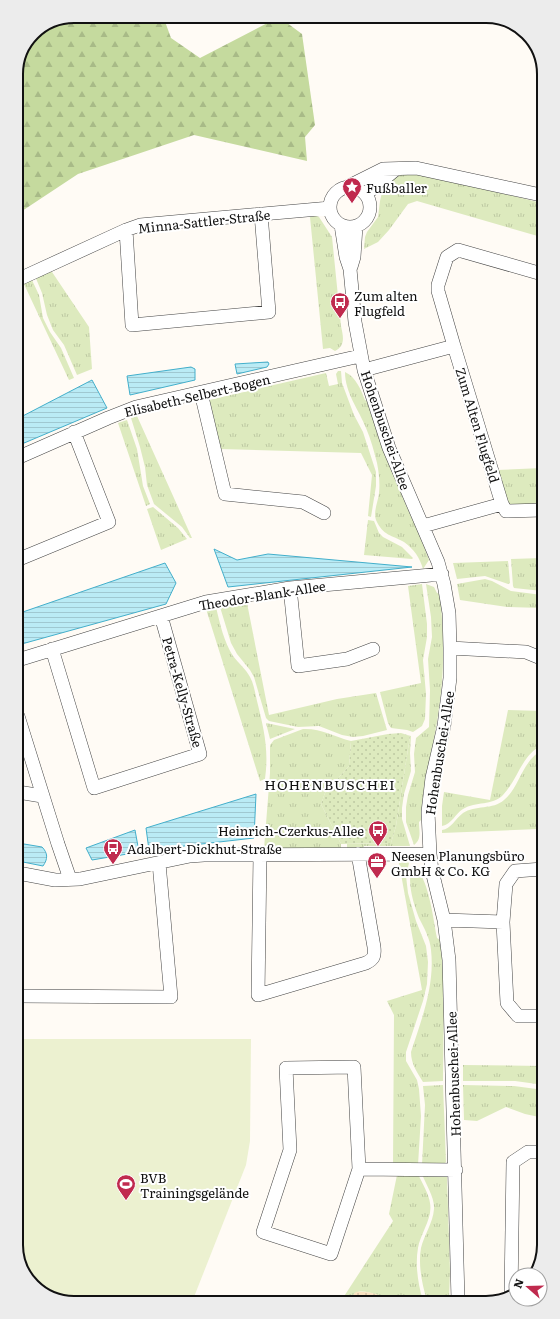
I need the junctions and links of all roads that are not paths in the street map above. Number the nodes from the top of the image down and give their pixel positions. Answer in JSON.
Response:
{"nodes":[{"id":1,"x":396,"y":169,"type":"junction"},
{"id":2,"x":349,"y":186,"type":"junction"},
{"id":3,"x":366,"y":194,"type":"junction"},
{"id":4,"x":537,"y":194,"type":"edge"},
{"id":5,"x":330,"y":208,"type":"junction"},
{"id":6,"x":260,"y":214,"type":"junction"},
{"id":7,"x":341,"y":225,"type":"junction"},
{"id":8,"x":356,"y":226,"type":"junction"},
{"id":9,"x":126,"y":230,"type":"junction"},
{"id":10,"x":350,"y":269,"type":"junction"},
{"id":11,"x":537,"y":273,"type":"edge"},
{"id":12,"x":23,"y":277,"type":"edge"},
{"id":13,"x":454,"y":346,"type":"junction"},
{"id":14,"x":360,"y":356,"type":"junction"},
{"id":15,"x":364,"y":370,"type":"junction"},
{"id":16,"x":201,"y":393,"type":"junction"},
{"id":17,"x":74,"y":432,"type":"junction"},
{"id":18,"x":23,"y":455,"type":"edge"},
{"id":19,"x":502,"y":504,"type":"junction"},
{"id":20,"x":537,"y":510,"type":"edge"},
{"id":21,"x":324,"y":513,"type":"dead end"},
{"id":22,"x":423,"y":526,"type":"junction"},
{"id":23,"x":23,"y":558,"type":"edge"},
{"id":24,"x":442,"y":574,"type":"junction"},
{"id":25,"x":290,"y":588,"type":"junction"},
{"id":26,"x":161,"y":616,"type":"junction"},
{"id":27,"x":450,"y":648,"type":"junction"},
{"id":28,"x":52,"y":649,"type":"junction"},
{"id":29,"x":373,"y":649,"type":"dead end"},
{"id":30,"x":537,"y":657,"type":"edge"},
{"id":31,"x":23,"y":658,"type":"edge"},
{"id":32,"x":23,"y":733,"type":"edge"},
{"id":33,"x":23,"y":793,"type":"edge"},
{"id":34,"x":42,"y":796,"type":"junction"},
{"id":35,"x":358,"y":854,"type":"junction"},
{"id":36,"x":430,"y":854,"type":"junction"},
{"id":37,"x":260,"y":855,"type":"junction"},
{"id":38,"x":159,"y":863,"type":"junction"},
{"id":39,"x":537,"y":869,"type":"edge"},
{"id":40,"x":23,"y":874,"type":"edge"},
{"id":41,"x":70,"y":880,"type":"junction"},
{"id":42,"x":444,"y":920,"type":"junction"},
{"id":43,"x":504,"y":922,"type":"junction"},
{"id":44,"x":23,"y":996,"type":"edge"},
{"id":45,"x":537,"y":1016,"type":"edge"},
{"id":46,"x":537,"y":1152,"type":"edge"},
{"id":47,"x":359,"y":1169,"type":"junction"},
{"id":48,"x":456,"y":1170,"type":"junction"},
{"id":49,"x":511,"y":1267,"type":"edge"},
{"id":50,"x":458,"y":1296,"type":"edge"}],
"edges":[{"from":1,"to":2,"type":"street"},
{"from":1,"to":3,"type":"street"},
{"from":1,"to":4,"type":"street"},
{"from":2,"to":3,"type":"street"},
{"from":2,"to":5,"type":"street"},
{"from":3,"to":8,"type":"street"},
{"from":5,"to":6,"type":"street","name":"Minna-Sattler-Straße"},
{"from":5,"to":7,"type":"street"},
{"from":6,"to":9,"type":"street","name":"Minna-Sattler-Straße"},
{"from":6,"to":9,"type":"street"},
{"from":7,"to":8,"type":"street"},
{"from":7,"to":10,"type":"street","name":"Hohenbuschei-Allee"},
{"from":8,"to":10,"type":"street","name":"Hohenbuschei-Allee"},
{"from":9,"to":12,"type":"street","name":"Minna-Sattler-Straße"},
{"from":10,"to":14,"type":"street","name":"Hohenbuschei-Allee"},
{"from":11,"to":13,"type":"street","name":"Zum Alten Flugfeld"},
{"from":13,"to":15,"type":"street"},
{"from":13,"to":19,"type":"street","name":"Zum Alten Flugfeld"},
{"from":14,"to":15,"type":"street","name":"Hohenbuschei-Allee"},
{"from":14,"to":16,"type":"street","name":"Elisabeth-Selbert-Bogen"},
{"from":15,"to":22,"type":"street","name":"Hohenbuschei-Allee"},
{"from":16,"to":17,"type":"street","name":"Elisabeth-Selbert-Bogen"},
{"from":16,"to":21,"type":"street"},
{"from":17,"to":18,"type":"street","name":"Elisabeth-Selbert-Bogen"},
{"from":17,"to":23,"type":"street"},
{"from":19,"to":20,"type":"street"},
{"from":19,"to":22,"type":"street"},
{"from":22,"to":24,"type":"street","name":"Hohenbuschei-Allee"},
{"from":24,"to":25,"type":"street","name":"Theodor-Blank-Allee"},
{"from":24,"to":27,"type":"street","name":"Hohenbuschei-Allee"},
{"from":25,"to":26,"type":"street","name":"Theodor-Blank-Allee"},
{"from":25,"to":29,"type":"street"},
{"from":26,"to":28,"type":"street","name":"Theodor-Blank-Allee"},
{"from":26,"to":28,"type":"street","name":"Petra-Kelly-Straße"},
{"from":27,"to":30,"type":"street"},
{"from":27,"to":36,"type":"street","name":"Hohenbuschei-Allee"},
{"from":28,"to":31,"type":"street","name":"Theodor-Blank-Allee"},
{"from":32,"to":34,"type":"street"},
{"from":33,"to":34,"type":"street"},
{"from":34,"to":41,"type":"street"},
{"from":35,"to":36,"type":"street"},
{"from":35,"to":37,"type":"street"},
{"from":35,"to":37,"type":"street"},
{"from":36,"to":42,"type":"street","name":"Hohenbuschei-Allee"},
{"from":37,"to":38,"type":"street"},
{"from":38,"to":41,"type":"street"},
{"from":38,"to":44,"type":"street"},
{"from":39,"to":43,"type":"street"},
{"from":40,"to":41,"type":"street"},
{"from":42,"to":43,"type":"street"},
{"from":42,"to":48,"type":"street","name":"Hohenbuschei-Allee"},
{"from":43,"to":45,"type":"street"},
{"from":46,"to":49,"type":"street"},
{"from":47,"to":47,"type":"street"},
{"from":47,"to":48,"type":"street"},
{"from":48,"to":50,"type":"street","name":"Hohenbuschei-Allee"}]}
